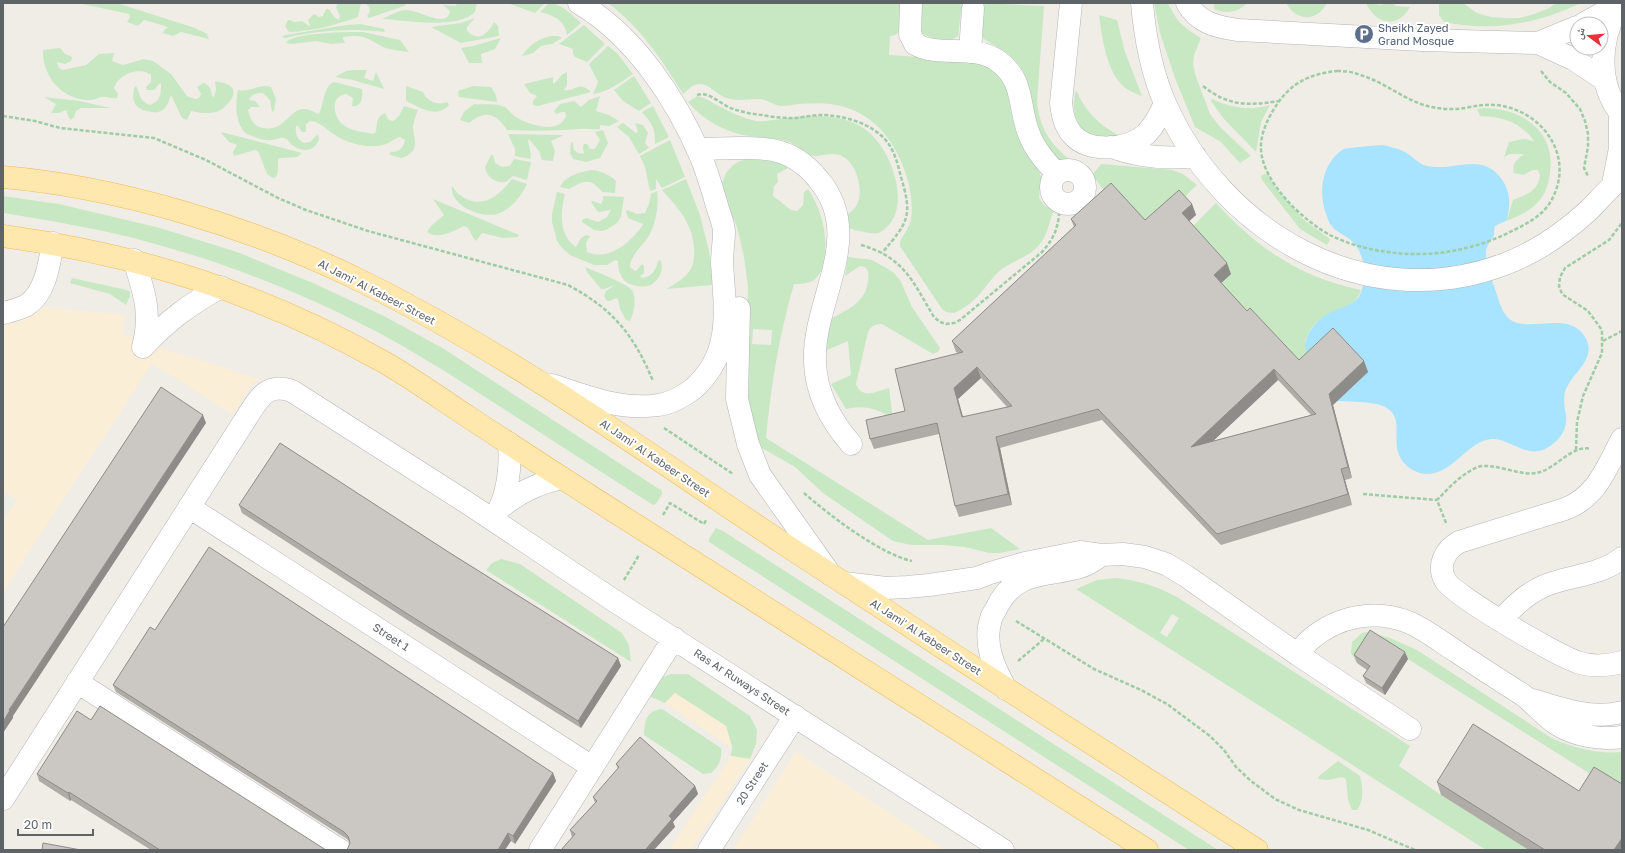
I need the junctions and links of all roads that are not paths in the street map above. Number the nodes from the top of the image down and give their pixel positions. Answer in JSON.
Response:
{"nodes":[{"id":1,"x":579,"y":3,"type":"edge"},
{"id":2,"x":911,"y":3,"type":"edge"},
{"id":3,"x":1071,"y":3,"type":"edge"},
{"id":4,"x":1142,"y":3,"type":"edge"},
{"id":5,"x":1187,"y":3,"type":"edge"},
{"id":6,"x":1620,"y":4,"type":"edge"},
{"id":7,"x":973,"y":8,"type":"dead end"},
{"id":8,"x":1598,"y":16,"type":"edge"},
{"id":9,"x":1569,"y":30,"type":"edge"},
{"id":10,"x":1538,"y":43,"type":"junction"},
{"id":11,"x":970,"y":52,"type":"junction"},
{"id":12,"x":1605,"y":80,"type":"junction"},
{"id":13,"x":1165,"y":103,"type":"junction"},
{"id":14,"x":1621,"y":113,"type":"edge"},
{"id":15,"x":1102,"y":146,"type":"junction"},
{"id":16,"x":697,"y":149,"type":"junction"},
{"id":17,"x":1195,"y":156,"type":"junction"},
{"id":18,"x":1057,"y":174,"type":"junction"},
{"id":19,"x":1079,"y":175,"type":"junction"},
{"id":20,"x":3,"y":177,"type":"edge"},
{"id":21,"x":1614,"y":184,"type":"edge"},
{"id":22,"x":724,"y":232,"type":"junction"},
{"id":23,"x":3,"y":236,"type":"edge"},
{"id":24,"x":53,"y":243,"type":"junction"},
{"id":25,"x":134,"y":260,"type":"junction"},
{"id":26,"x":221,"y":287,"type":"junction"},
{"id":27,"x":3,"y":313,"type":"edge"},
{"id":28,"x":537,"y":380,"type":"junction"},
{"id":29,"x":509,"y":443,"type":"junction"},
{"id":30,"x":851,"y":444,"type":"dead end"},
{"id":31,"x":1619,"y":447,"type":"edge"},
{"id":32,"x":562,"y":478,"type":"junction"},
{"id":33,"x":189,"y":507,"type":"junction"},
{"id":34,"x":497,"y":514,"type":"junction"},
{"id":35,"x":1101,"y":555,"type":"junction"},
{"id":36,"x":1622,"y":558,"type":"edge"},
{"id":37,"x":837,"y":579,"type":"junction"},
{"id":38,"x":1501,"y":621,"type":"junction"},
{"id":39,"x":674,"y":638,"type":"junction"},
{"id":40,"x":1297,"y":654,"type":"junction"},
{"id":41,"x":1622,"y":662,"type":"edge"},
{"id":42,"x":77,"y":682,"type":"junction"},
{"id":43,"x":1002,"y":683,"type":"junction"},
{"id":44,"x":1525,"y":697,"type":"junction"},
{"id":45,"x":1622,"y":712,"type":"edge"},
{"id":46,"x":795,"y":716,"type":"junction"},
{"id":47,"x":1410,"y":729,"type":"dead end"},
{"id":48,"x":1622,"y":737,"type":"edge"},
{"id":49,"x":592,"y":767,"type":"junction"},
{"id":50,"x":3,"y":799,"type":"edge"},
{"id":51,"x":340,"y":850,"type":"edge"},
{"id":52,"x":540,"y":850,"type":"edge"},
{"id":53,"x":709,"y":850,"type":"edge"},
{"id":54,"x":1003,"y":850,"type":"edge"},
{"id":55,"x":1147,"y":850,"type":"edge"},
{"id":56,"x":1257,"y":850,"type":"edge"}],
"edges":[{"from":1,"to":16,"type":"street"},
{"from":2,"to":11,"type":"street"},
{"from":3,"to":15,"type":"street"},
{"from":4,"to":13,"type":"street"},
{"from":5,"to":10,"type":"street"},
{"from":6,"to":8,"type":"street"},
{"from":6,"to":12,"type":"street"},
{"from":7,"to":11,"type":"street"},
{"from":9,"to":10,"type":"street"},
{"from":10,"to":12,"type":"street"},
{"from":11,"to":18,"type":"street"},
{"from":12,"to":14,"type":"street"},
{"from":13,"to":15,"type":"street"},
{"from":13,"to":17,"type":"street"},
{"from":14,"to":21,"type":"street"},
{"from":15,"to":17,"type":"street"},
{"from":15,"to":19,"type":"street"},
{"from":16,"to":22,"type":"street"},
{"from":16,"to":30,"type":"street"},
{"from":17,"to":21,"type":"street"},
{"from":18,"to":19,"type":"street"},
{"from":18,"to":19,"type":"street"},
{"from":20,"to":28,"type":"main road","name":"Al Jami' Al Kabeer Street"},
{"from":22,"to":28,"type":"street"},
{"from":22,"to":37,"type":"street"},
{"from":23,"to":24,"type":"main road"},
{"from":24,"to":25,"type":"main road"},
{"from":24,"to":27,"type":"street"},
{"from":25,"to":26,"type":"main road"},
{"from":25,"to":26,"type":"street"},
{"from":26,"to":29,"type":"main road"},
{"from":28,"to":37,"type":"main road","name":"Al Jami' Al Kabeer Street"},
{"from":29,"to":32,"type":"main road"},
{"from":29,"to":34,"type":"street"},
{"from":31,"to":38,"type":"street"},
{"from":32,"to":34,"type":"street"},
{"from":32,"to":55,"type":"main road"},
{"from":33,"to":34,"type":"street","name":"Ras Ar Ruways Street"},
{"from":33,"to":42,"type":"street","name":"Ras Ar Ruways Street"},
{"from":33,"to":49,"type":"street","name":"Street 1"},
{"from":34,"to":39,"type":"street","name":"Ras Ar Ruways Street"},
{"from":35,"to":37,"type":"street"},
{"from":35,"to":40,"type":"street"},
{"from":35,"to":43,"type":"street"},
{"from":36,"to":38,"type":"street"},
{"from":37,"to":43,"type":"main road","name":"Al Jami' Al Kabeer Street"},
{"from":38,"to":41,"type":"street"},
{"from":39,"to":46,"type":"street","name":"Ras Ar Ruways Street"},
{"from":39,"to":49,"type":"street"},
{"from":40,"to":44,"type":"street"},
{"from":40,"to":47,"type":"street"},
{"from":42,"to":50,"type":"street","name":"Ras Ar Ruways Street"},
{"from":42,"to":51,"type":"street"},
{"from":43,"to":56,"type":"main road","name":"Al Jami' Al Kabeer Street"},
{"from":44,"to":45,"type":"street"},
{"from":44,"to":48,"type":"street"},
{"from":46,"to":53,"type":"street","name":"20 Street"},
{"from":46,"to":54,"type":"street","name":"Ras Ar Ruways Street"},
{"from":49,"to":52,"type":"street"}]}
